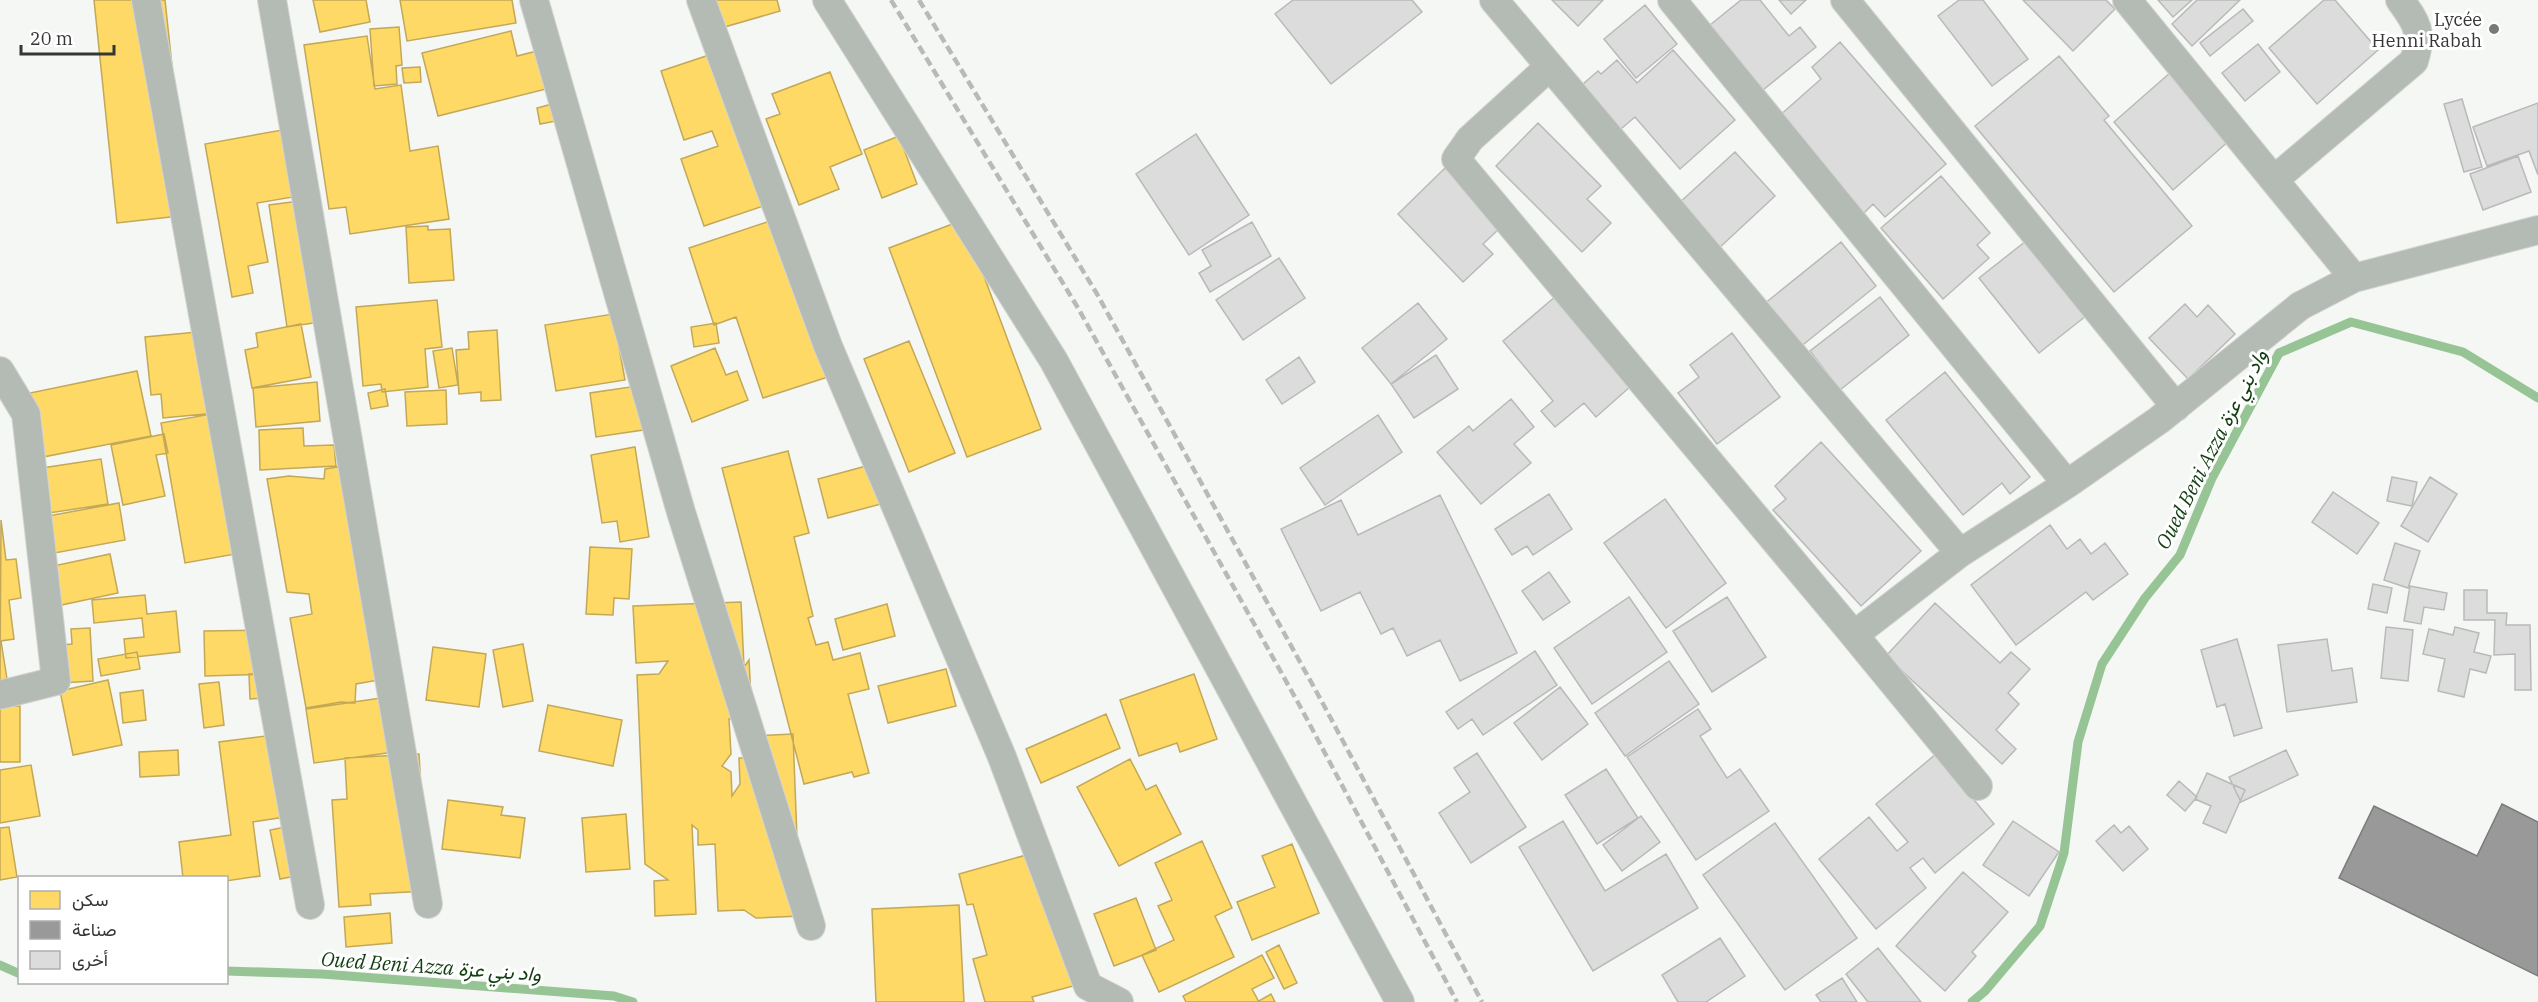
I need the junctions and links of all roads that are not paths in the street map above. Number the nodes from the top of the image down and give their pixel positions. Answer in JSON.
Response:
{"nodes":[{"id":1,"x":146,"y":0,"type":"edge"},
{"id":2,"x":272,"y":0,"type":"edge"},
{"id":3,"x":534,"y":0,"type":"edge"},
{"id":4,"x":701,"y":0,"type":"edge"},
{"id":5,"x":827,"y":0,"type":"edge"},
{"id":6,"x":1494,"y":0,"type":"edge"},
{"id":7,"x":1672,"y":0,"type":"edge"},
{"id":8,"x":1845,"y":0,"type":"edge"},
{"id":9,"x":2127,"y":0,"type":"edge"},
{"id":10,"x":2400,"y":0,"type":"edge"},
{"id":11,"x":1549,"y":67,"type":"junction"},
{"id":12,"x":2275,"y":179,"type":"junction"},
{"id":13,"x":2538,"y":230,"type":"edge"},
{"id":14,"x":2354,"y":278,"type":"junction"},
{"id":15,"x":0,"y":371,"type":"edge"},
{"id":16,"x":2176,"y":408,"type":"junction"},
{"id":17,"x":13,"y":416,"type":"edge"},
{"id":18,"x":2067,"y":484,"type":"junction"},
{"id":19,"x":1960,"y":553,"type":"junction"},
{"id":20,"x":1854,"y":635,"type":"junction"},
{"id":21,"x":0,"y":695,"type":"edge"},
{"id":22,"x":1978,"y":786,"type":"dead end"},
{"id":23,"x":428,"y":903,"type":"dead end"},
{"id":24,"x":310,"y":905,"type":"dead end"},
{"id":25,"x":811,"y":926,"type":"dead end"},
{"id":26,"x":1119,"y":1002,"type":"edge"},
{"id":27,"x":1400,"y":1002,"type":"edge"}],
"edges":[{"from":1,"to":24,"type":"street"},
{"from":2,"to":23,"type":"street"},
{"from":3,"to":25,"type":"street"},
{"from":4,"to":26,"type":"street"},
{"from":5,"to":27,"type":"street"},
{"from":6,"to":11,"type":"street"},
{"from":7,"to":18,"type":"street"},
{"from":8,"to":16,"type":"street"},
{"from":9,"to":12,"type":"street"},
{"from":10,"to":12,"type":"street"},
{"from":11,"to":19,"type":"street"},
{"from":11,"to":20,"type":"street"},
{"from":12,"to":14,"type":"street"},
{"from":13,"to":14,"type":"street"},
{"from":14,"to":16,"type":"street"},
{"from":15,"to":17,"type":"street"},
{"from":16,"to":18,"type":"street"},
{"from":17,"to":21,"type":"street"},
{"from":18,"to":19,"type":"street"},
{"from":19,"to":20,"type":"street"},
{"from":20,"to":22,"type":"street"}]}
